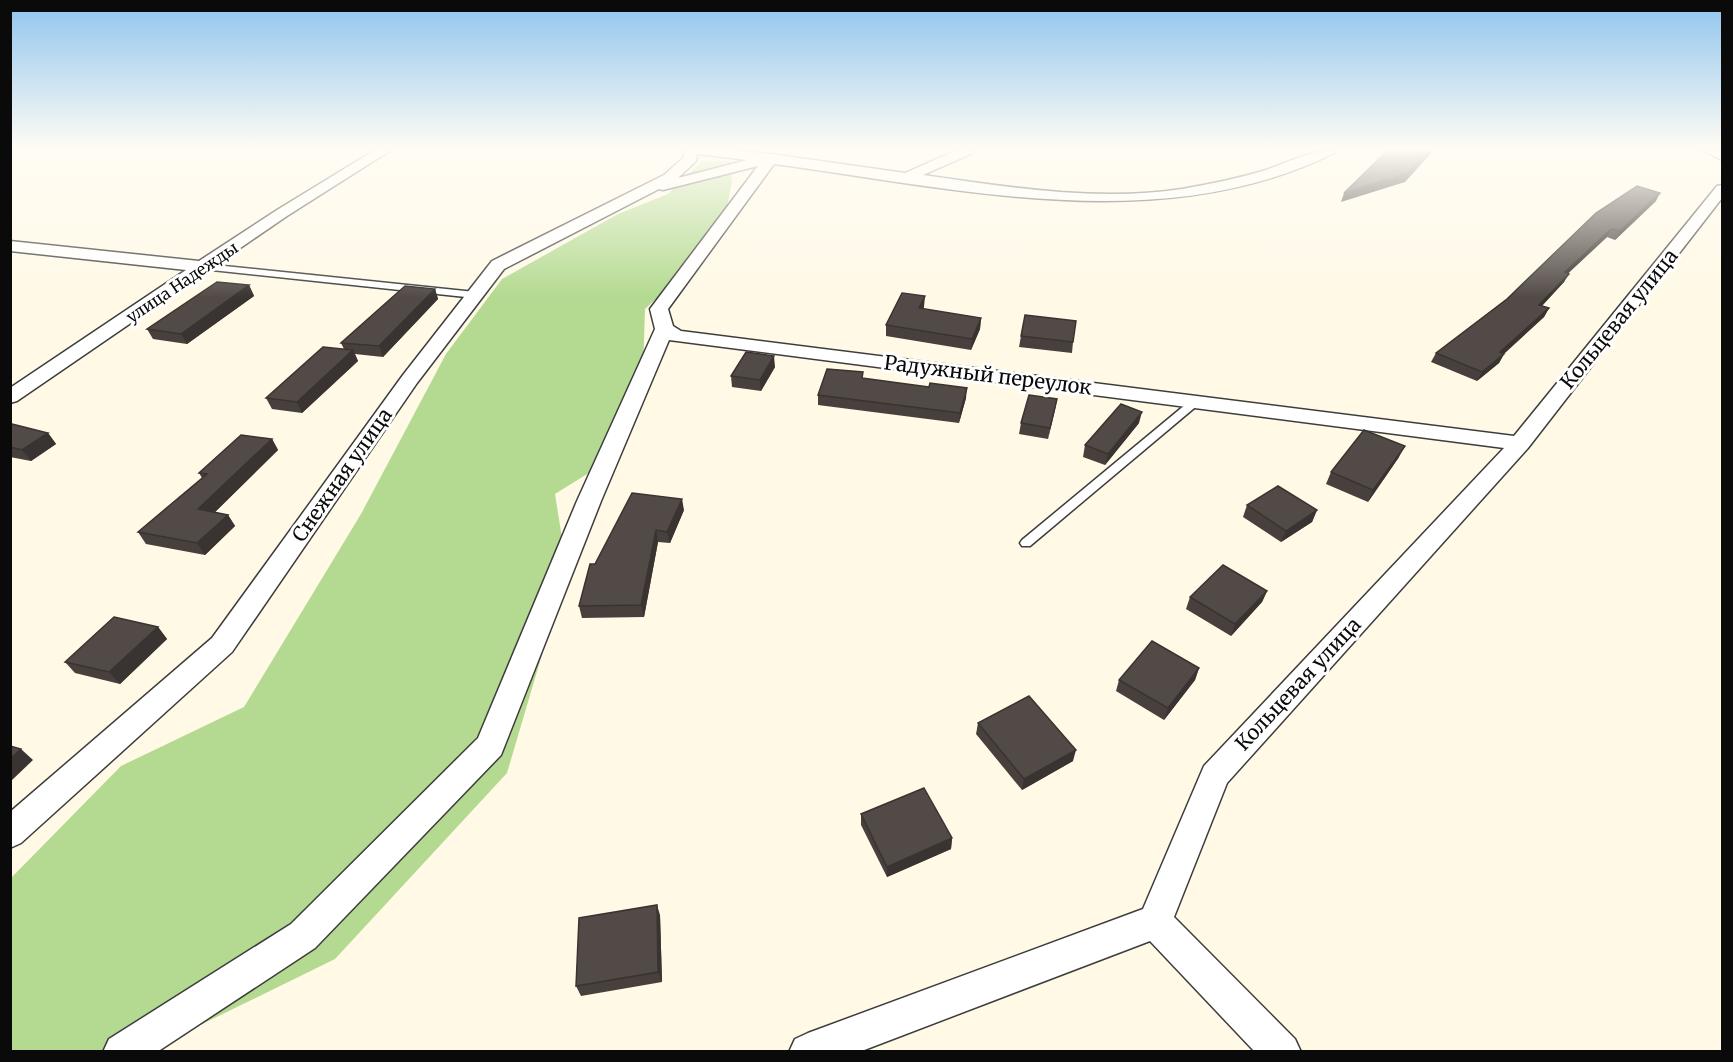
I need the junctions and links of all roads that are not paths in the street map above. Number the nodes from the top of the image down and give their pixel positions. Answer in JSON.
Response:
{"nodes":[{"id":1,"x":304,"y":200,"type":"edge"},
{"id":2,"x":624,"y":200,"type":"edge"},
{"id":3,"x":740,"y":200,"type":"edge"},
{"id":4,"x":1714,"y":200,"type":"edge"},
{"id":5,"x":10,"y":246,"type":"edge"},
{"id":6,"x":205,"y":267,"type":"junction"},
{"id":7,"x":475,"y":295,"type":"junction"},
{"id":8,"x":664,"y":329,"type":"junction"},
{"id":9,"x":10,"y":397,"type":"edge"},
{"id":10,"x":1195,"y":402,"type":"junction"},
{"id":11,"x":1520,"y":442,"type":"junction"},
{"id":12,"x":1026,"y":543,"type":"dead end"},
{"id":13,"x":10,"y":833,"type":"edge"},
{"id":14,"x":1155,"y":922,"type":"junction"},
{"id":15,"x":122,"y":1052,"type":"edge"},
{"id":16,"x":808,"y":1052,"type":"edge"},
{"id":17,"x":1282,"y":1052,"type":"edge"}],
"edges":[{"from":1,"to":6,"type":"street","name":"улица Надежды"},
{"from":2,"to":7,"type":"street","name":"Снежная улица"},
{"from":3,"to":8,"type":"street"},
{"from":4,"to":11,"type":"street","name":"Кольцевая улица"},
{"from":5,"to":6,"type":"street"},
{"from":6,"to":7,"type":"lane"},
{"from":6,"to":9,"type":"street","name":"улица Надежды"},
{"from":7,"to":13,"type":"street","name":"Снежная улица"},
{"from":8,"to":10,"type":"street","name":"Радужный переулок"},
{"from":8,"to":15,"type":"street"},
{"from":10,"to":11,"type":"street","name":"Радужный переулок"},
{"from":10,"to":12,"type":"lane"},
{"from":11,"to":14,"type":"street","name":"Кольцевая улица"},
{"from":14,"to":16,"type":"street"},
{"from":14,"to":17,"type":"street"}]}
